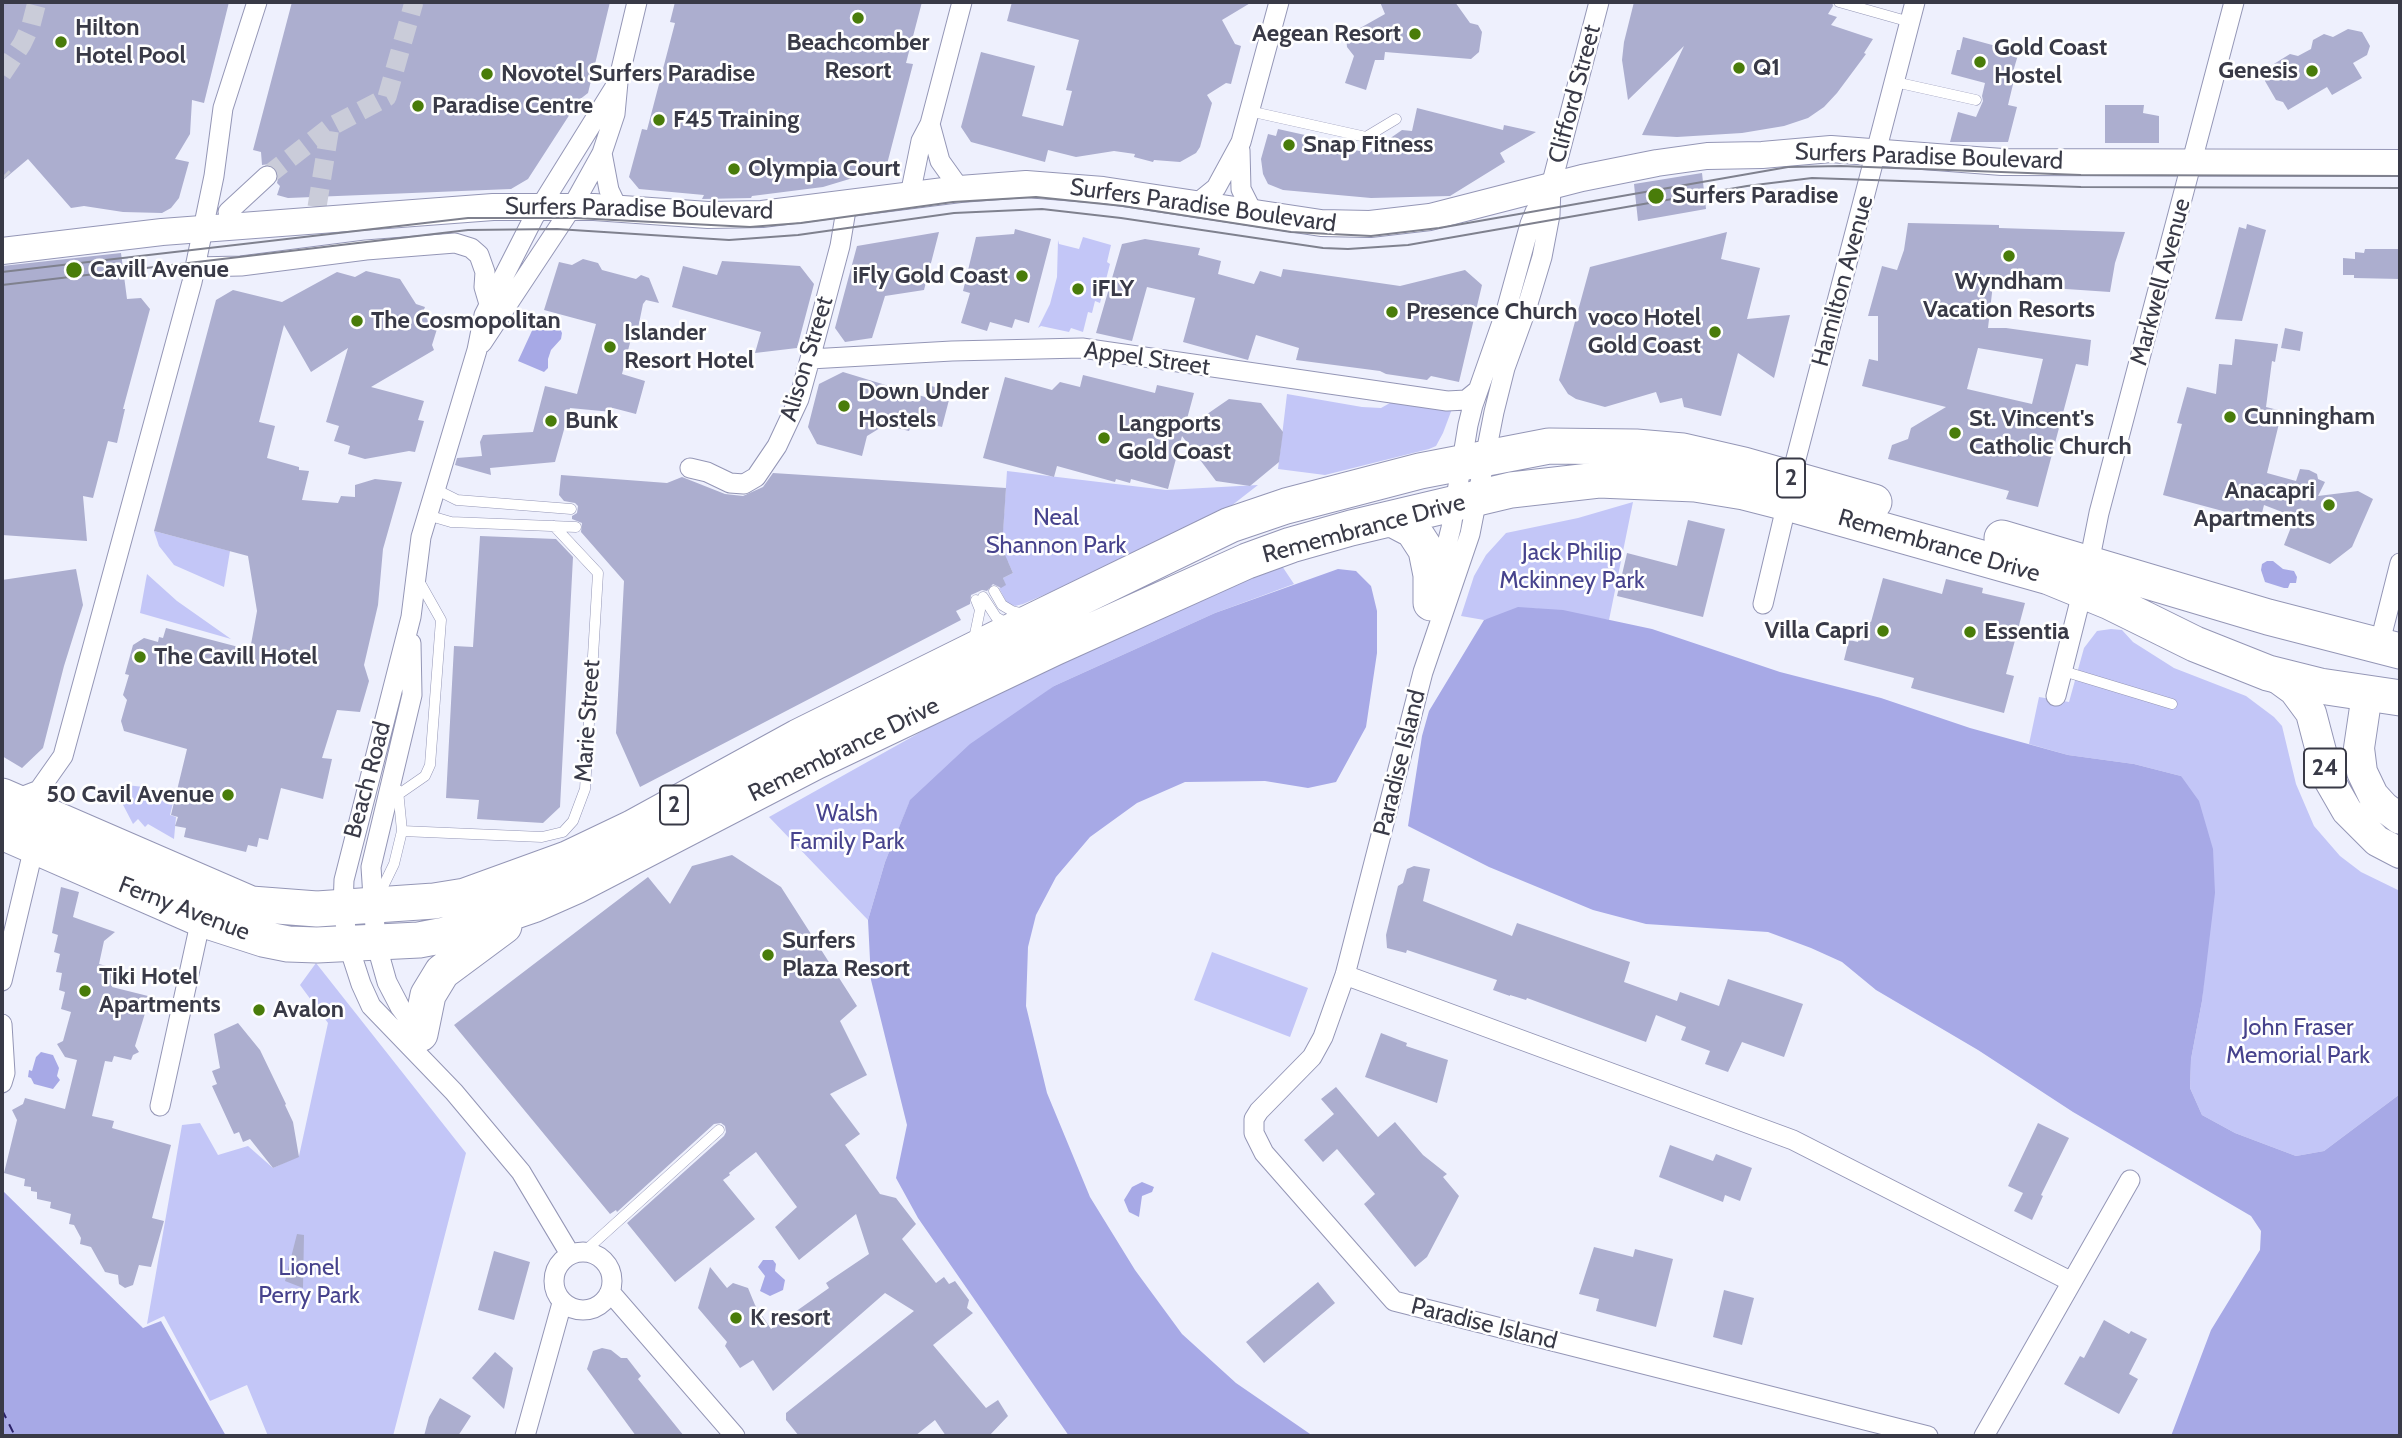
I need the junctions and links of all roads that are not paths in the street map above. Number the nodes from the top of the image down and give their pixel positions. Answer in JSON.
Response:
{"nodes":[{"id":1,"x":257,"y":2,"type":"edge"},
{"id":2,"x":637,"y":2,"type":"edge"},
{"id":3,"x":962,"y":2,"type":"edge"},
{"id":4,"x":1279,"y":2,"type":"edge"},
{"id":5,"x":1599,"y":2,"type":"edge"},
{"id":6,"x":1839,"y":2,"type":"edge"},
{"id":7,"x":1915,"y":2,"type":"edge"},
{"id":8,"x":2234,"y":2,"type":"edge"},
{"id":9,"x":1910,"y":22,"type":"junction"},
{"id":10,"x":618,"y":82,"type":"junction"},
{"id":11,"x":1895,"y":82,"type":"junction"},
{"id":12,"x":1976,"y":100,"type":"dead end"},
{"id":13,"x":1249,"y":111,"type":"junction"},
{"id":14,"x":1396,"y":119,"type":"dead end"},
{"id":15,"x":930,"y":124,"type":"junction"},
{"id":16,"x":1241,"y":142,"type":"junction"},
{"id":17,"x":1877,"y":152,"type":"junction"},
{"id":18,"x":602,"y":153,"type":"junction"},
{"id":19,"x":2192,"y":162,"type":"junction"},
{"id":20,"x":2400,"y":163,"type":"edge"},
{"id":21,"x":267,"y":176,"type":"tunnel mouth"},
{"id":22,"x":1551,"y":186,"type":"junction"},
{"id":23,"x":960,"y":189,"type":"junction"},
{"id":24,"x":910,"y":195,"type":"junction"},
{"id":25,"x":847,"y":204,"type":"junction"},
{"id":26,"x":1195,"y":205,"type":"junction"},
{"id":27,"x":541,"y":206,"type":"junction"},
{"id":28,"x":572,"y":207,"type":"junction"},
{"id":29,"x":618,"y":209,"type":"junction"},
{"id":30,"x":228,"y":212,"type":"dead end"},
{"id":31,"x":1253,"y":213,"type":"junction"},
{"id":32,"x":202,"y":229,"type":"junction"},
{"id":33,"x":2,"y":251,"type":"edge"},
{"id":34,"x":195,"y":267,"type":"junction"},
{"id":35,"x":489,"y":304,"type":"junction"},
{"id":36,"x":477,"y":350,"type":"junction"},
{"id":37,"x":810,"y":359,"type":"junction"},
{"id":38,"x":1477,"y":391,"type":"junction"},
{"id":39,"x":1474,"y":461,"type":"junction"},
{"id":40,"x":690,"y":468,"type":"dead end"},
{"id":41,"x":434,"y":489,"type":"junction"},
{"id":42,"x":1789,"y":490,"type":"junction"},
{"id":43,"x":1467,"y":501,"type":"junction"},
{"id":44,"x":555,"y":507,"type":"junction"},
{"id":45,"x":571,"y":509,"type":"dead end"},
{"id":46,"x":427,"y":515,"type":"junction"},
{"id":47,"x":1392,"y":519,"type":"junction"},
{"id":48,"x":554,"y":526,"type":"junction"},
{"id":49,"x":576,"y":527,"type":"dead end"},
{"id":50,"x":2400,"y":563,"type":"edge"},
{"id":51,"x":416,"y":575,"type":"junction"},
{"id":52,"x":2086,"y":576,"type":"junction"},
{"id":53,"x":994,"y":591,"type":"dead end"},
{"id":54,"x":1431,"y":603,"type":"junction"},
{"id":55,"x":1763,"y":604,"type":"dead end"},
{"id":56,"x":411,"y":617,"type":"junction"},
{"id":57,"x":1031,"y":626,"type":"junction"},
{"id":58,"x":960,"y":657,"type":"junction"},
{"id":59,"x":2063,"y":671,"type":"junction"},
{"id":60,"x":1423,"y":672,"type":"junction"},
{"id":61,"x":2268,"y":673,"type":"junction"},
{"id":62,"x":2387,"y":682,"type":"edge"},
{"id":63,"x":2056,"y":696,"type":"dead end"},
{"id":64,"x":2172,"y":704,"type":"dead end"},
{"id":65,"x":395,"y":768,"type":"junction"},
{"id":66,"x":399,"y":794,"type":"junction"},
{"id":67,"x":5,"y":810,"type":"edge"},
{"id":68,"x":2400,"y":819,"type":"edge"},
{"id":69,"x":402,"y":831,"type":"junction"},
{"id":70,"x":563,"y":832,"type":"junction"},
{"id":71,"x":34,"y":847,"type":"junction"},
{"id":72,"x":2400,"y":853,"type":"edge"},
{"id":73,"x":541,"y":870,"type":"junction"},
{"id":74,"x":533,"y":905,"type":"junction"},
{"id":75,"x":358,"y":907,"type":"junction"},
{"id":76,"x":201,"y":919,"type":"junction"},
{"id":77,"x":362,"y":943,"type":"junction"},
{"id":78,"x":1345,"y":975,"type":"junction"},
{"id":79,"x":2,"y":981,"type":"edge"},
{"id":80,"x":2,"y":1024,"type":"edge"},
{"id":81,"x":420,"y":1034,"type":"junction"},
{"id":82,"x":2,"y":1083,"type":"edge"},
{"id":83,"x":454,"y":1093,"type":"junction"},
{"id":84,"x":160,"y":1106,"type":"dead end"},
{"id":85,"x":719,"y":1130,"type":"dead end"},
{"id":86,"x":2130,"y":1180,"type":"dead end"},
{"id":87,"x":578,"y":1253,"type":"junction"},
{"id":88,"x":2070,"y":1281,"type":"junction"},
{"id":89,"x":610,"y":1292,"type":"junction"},
{"id":90,"x":562,"y":1303,"type":"junction"},
{"id":91,"x":525,"y":1436,"type":"edge"},
{"id":92,"x":735,"y":1436,"type":"edge"},
{"id":93,"x":1928,"y":1436,"type":"edge"},
{"id":94,"x":1984,"y":1436,"type":"edge"}],
"edges":[{"from":1,"to":32,"type":"street"},
{"from":2,"to":10,"type":"street"},
{"from":3,"to":15,"type":"street"},
{"from":4,"to":13,"type":"street"},
{"from":5,"to":22,"type":"street","name":"Clifford Street"},
{"from":6,"to":9,"type":"lane"},
{"from":7,"to":9,"type":"street","name":"Hamilton Avenue"},
{"from":8,"to":19,"type":"street","name":"Markwell Avenue"},
{"from":9,"to":11,"type":"street","name":"Hamilton Avenue"},
{"from":10,"to":18,"type":"street","name":"Beach Road"},
{"from":10,"to":27,"type":"street","name":"Beach Road"},
{"from":11,"to":12,"type":"lane"},
{"from":11,"to":17,"type":"street","name":"Hamilton Avenue"},
{"from":13,"to":14,"type":"lane"},
{"from":13,"to":16,"type":"street"},
{"from":15,"to":23,"type":"street"},
{"from":15,"to":24,"type":"street"},
{"from":16,"to":26,"type":"street"},
{"from":16,"to":31,"type":"street"},
{"from":17,"to":19,"type":"street","name":"Surfers Paradise Boulevard"},
{"from":17,"to":22,"type":"street","name":"Surfers Paradise Boulevard"},
{"from":17,"to":42,"type":"street","name":"Hamilton Avenue"},
{"from":18,"to":28,"type":"street","name":"Beach Road"},
{"from":18,"to":29,"type":"street"},
{"from":19,"to":20,"type":"street","name":"Surfers Paradise Boulevard"},
{"from":19,"to":52,"type":"street","name":"Markwell Avenue"},
{"from":21,"to":30,"type":"street"},
{"from":22,"to":31,"type":"street","name":"Surfers Paradise Boulevard"},
{"from":22,"to":38,"type":"street","name":"Clifford Street"},
{"from":22,"to":39,"type":"street","name":"Clifford Street"},
{"from":23,"to":24,"type":"street","name":"Surfers Paradise Boulevard"},
{"from":23,"to":26,"type":"street","name":"Surfers Paradise Boulevard"},
{"from":24,"to":25,"type":"street","name":"Surfers Paradise Boulevard"},
{"from":25,"to":29,"type":"street","name":"Surfers Paradise Boulevard"},
{"from":25,"to":37,"type":"street","name":"Alison Street"},
{"from":26,"to":31,"type":"street","name":"Surfers Paradise Boulevard"},
{"from":27,"to":28,"type":"street","name":"Surfers Paradise Boulevard"},
{"from":27,"to":32,"type":"street","name":"Surfers Paradise Boulevard"},
{"from":27,"to":35,"type":"street","name":"Beach Road"},
{"from":28,"to":29,"type":"street","name":"Surfers Paradise Boulevard"},
{"from":28,"to":36,"type":"street","name":"Beach Road"},
{"from":32,"to":33,"type":"street","name":"Surfers Paradise Boulevard"},
{"from":32,"to":34,"type":"street"},
{"from":34,"to":35,"type":"street"},
{"from":34,"to":67,"type":"street"},
{"from":35,"to":36,"type":"street","name":"Beach Road"},
{"from":36,"to":41,"type":"street","name":"Beach Road"},
{"from":37,"to":38,"type":"street","name":"Appel Street"},
{"from":37,"to":40,"type":"street","name":"Alison Street"},
{"from":38,"to":39,"type":"street","name":"Clifford Street"},
{"from":39,"to":42,"type":"highway","name":"Remembrance Drive","number":"2"},
{"from":39,"to":43,"type":"street"},
{"from":39,"to":57,"type":"highway","name":"Remembrance Drive","number":"2"},
{"from":41,"to":44,"type":"lane"},
{"from":41,"to":46,"type":"street","name":"Beach Road"},
{"from":42,"to":43,"type":"highway","name":"Remembrance Drive","number":"2"},
{"from":42,"to":52,"type":"highway","name":"Remembrance Drive","number":"2"},
{"from":42,"to":55,"type":"street","name":"Hamilton Avenue"},
{"from":43,"to":47,"type":"highway","name":"Remembrance Drive","number":"2"},
{"from":43,"to":54,"type":"street","name":"Paradise Island"},
{"from":43,"to":60,"type":"street","name":"Paradise Island"},
{"from":44,"to":45,"type":"lane"},
{"from":44,"to":48,"type":"lane"},
{"from":46,"to":48,"type":"lane"},
{"from":46,"to":51,"type":"street","name":"Beach Road"},
{"from":47,"to":54,"type":"highway"},
{"from":47,"to":74,"type":"highway","name":"Remembrance Drive","number":"2"},
{"from":48,"to":49,"type":"lane"},
{"from":48,"to":70,"type":"lane","name":"Marie Street"},
{"from":50,"to":62,"type":"street"},
{"from":51,"to":56,"type":"street","name":"Beach Road"},
{"from":51,"to":66,"type":"lane"},
{"from":52,"to":59,"type":"street","name":"Markwell Avenue"},
{"from":52,"to":61,"type":"highway","name":"Remembrance Drive","number":"2"},
{"from":52,"to":62,"type":"highway","name":"Remembrance Drive","number":"2"},
{"from":53,"to":57,"type":"lane"},
{"from":54,"to":60,"type":"street","name":"Paradise Island"},
{"from":56,"to":65,"type":"street","name":"Beach Road"},
{"from":56,"to":75,"type":"street","name":"Beach Road"},
{"from":57,"to":58,"type":"highway","name":"Remembrance Drive","number":"2"},
{"from":57,"to":58,"type":"lane"},
{"from":58,"to":73,"type":"highway","name":"Remembrance Drive","number":"2"},
{"from":59,"to":63,"type":"street","name":"Markwell Avenue"},
{"from":59,"to":64,"type":"lane"},
{"from":60,"to":78,"type":"street","name":"Paradise Island"},
{"from":61,"to":62,"type":"highway","name":"Remembrance Drive","number":"2"},
{"from":61,"to":72,"type":"main road","number":"24"},
{"from":62,"to":68,"type":"main road","number":"24"},
{"from":65,"to":66,"type":"lane"},
{"from":65,"to":75,"type":"street","name":"Beach Road"},
{"from":66,"to":69,"type":"lane"},
{"from":67,"to":71,"type":"highway","name":"Ferny Avenue","number":"2"},
{"from":67,"to":75,"type":"highway","name":"Ferny Avenue","number":"2"},
{"from":69,"to":70,"type":"lane"},
{"from":69,"to":75,"type":"lane"},
{"from":70,"to":73,"type":"lane","name":"Marie Street"},
{"from":71,"to":76,"type":"highway","name":"Ferny Avenue","number":"2"},
{"from":71,"to":79,"type":"street"},
{"from":73,"to":75,"type":"highway","name":"Remembrance Drive","number":"2"},
{"from":74,"to":77,"type":"highway","name":"Remembrance Drive","number":"2"},
{"from":74,"to":81,"type":"highway"},
{"from":75,"to":77,"type":"street","name":"Beach Road"},
{"from":75,"to":77,"type":"street","name":"Beach Road"},
{"from":76,"to":77,"type":"highway","name":"Ferny Avenue","number":"2"},
{"from":76,"to":84,"type":"street"},
{"from":77,"to":81,"type":"street"},
{"from":77,"to":83,"type":"street"},
{"from":78,"to":88,"type":"street"},
{"from":78,"to":93,"type":"street","name":"Paradise Island"},
{"from":80,"to":82,"type":"street"},
{"from":81,"to":83,"type":"street"},
{"from":83,"to":87,"type":"street"},
{"from":85,"to":87,"type":"lane"},
{"from":86,"to":88,"type":"street"},
{"from":87,"to":89,"type":"street"},
{"from":87,"to":90,"type":"street"},
{"from":88,"to":94,"type":"street"},
{"from":89,"to":90,"type":"street"},
{"from":89,"to":92,"type":"street"},
{"from":90,"to":91,"type":"street"}]}
